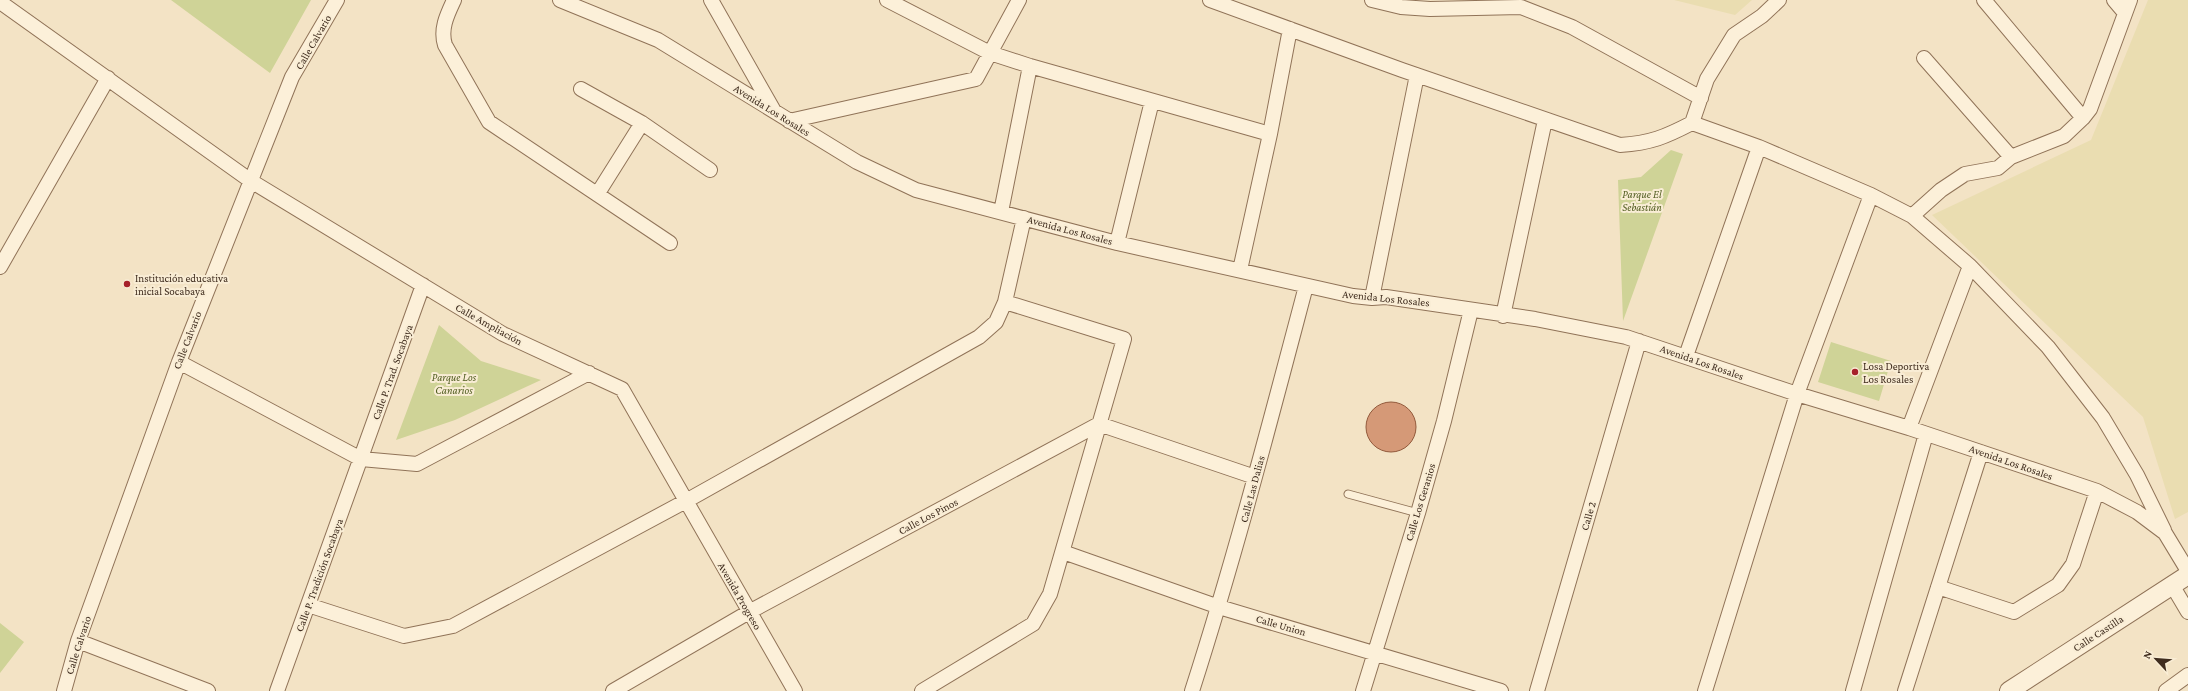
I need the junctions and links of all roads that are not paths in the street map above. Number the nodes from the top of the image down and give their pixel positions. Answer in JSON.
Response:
{"nodes":[{"id":1,"x":337,"y":0,"type":"edge"},
{"id":2,"x":454,"y":0,"type":"edge"},
{"id":3,"x":560,"y":0,"type":"edge"},
{"id":4,"x":711,"y":0,"type":"edge"},
{"id":5,"x":887,"y":0,"type":"edge"},
{"id":6,"x":1019,"y":0,"type":"edge"},
{"id":7,"x":1210,"y":0,"type":"edge"},
{"id":8,"x":1372,"y":0,"type":"edge"},
{"id":9,"x":1779,"y":0,"type":"edge"},
{"id":10,"x":1984,"y":0,"type":"edge"},
{"id":11,"x":2114,"y":0,"type":"edge"},
{"id":12,"x":0,"y":2,"type":"edge"},
{"id":13,"x":2127,"y":6,"type":"edge"},
{"id":14,"x":1290,"y":29,"type":"junction"},
{"id":15,"x":990,"y":53,"type":"junction"},
{"id":16,"x":1924,"y":58,"type":"dead end"},
{"id":17,"x":1030,"y":66,"type":"junction"},
{"id":18,"x":1417,"y":75,"type":"junction"},
{"id":19,"x":108,"y":78,"type":"junction"},
{"id":20,"x":581,"y":89,"type":"dead end"},
{"id":21,"x":1701,"y":98,"type":"junction"},
{"id":22,"x":1152,"y":100,"type":"junction"},
{"id":23,"x":776,"y":114,"type":"junction"},
{"id":24,"x":2083,"y":118,"type":"junction"},
{"id":25,"x":1545,"y":120,"type":"junction"},
{"id":26,"x":789,"y":121,"type":"junction"},
{"id":27,"x":1692,"y":123,"type":"junction"},
{"id":28,"x":642,"y":124,"type":"junction"},
{"id":29,"x":1270,"y":134,"type":"junction"},
{"id":30,"x":1759,"y":147,"type":"junction"},
{"id":31,"x":2011,"y":157,"type":"junction"},
{"id":32,"x":710,"y":170,"type":"dead end"},
{"id":33,"x":251,"y":181,"type":"junction"},
{"id":34,"x":598,"y":193,"type":"junction"},
{"id":35,"x":1871,"y":195,"type":"junction"},
{"id":36,"x":1001,"y":212,"type":"junction"},
{"id":37,"x":1912,"y":216,"type":"junction"},
{"id":38,"x":1024,"y":218,"type":"junction"},
{"id":39,"x":670,"y":243,"type":"dead end"},
{"id":40,"x":1117,"y":243,"type":"junction"},
{"id":41,"x":0,"y":266,"type":"edge"},
{"id":42,"x":1970,"y":266,"type":"junction"},
{"id":43,"x":1240,"y":270,"type":"junction"},
{"id":44,"x":423,"y":286,"type":"junction"},
{"id":45,"x":1306,"y":286,"type":"junction"},
{"id":46,"x":1372,"y":298,"type":"junction"},
{"id":47,"x":1005,"y":302,"type":"junction"},
{"id":48,"x":1471,"y":310,"type":"junction"},
{"id":49,"x":1503,"y":316,"type":"junction"},
{"id":50,"x":1639,"y":341,"type":"junction"},
{"id":51,"x":1686,"y":356,"type":"junction"},
{"id":52,"x":179,"y":362,"type":"junction"},
{"id":53,"x":589,"y":373,"type":"junction"},
{"id":54,"x":1797,"y":394,"type":"junction"},
{"id":55,"x":1099,"y":424,"type":"junction"},
{"id":56,"x":1909,"y":428,"type":"junction"},
{"id":57,"x":1926,"y":434,"type":"junction"},
{"id":58,"x":1981,"y":452,"type":"junction"},
{"id":59,"x":361,"y":459,"type":"junction"},
{"id":60,"x":1255,"y":477,"type":"junction"},
{"id":61,"x":2097,"y":491,"type":"junction"},
{"id":62,"x":1348,"y":494,"type":"dead end"},
{"id":63,"x":686,"y":501,"type":"junction"},
{"id":64,"x":1418,"y":513,"type":"junction"},
{"id":65,"x":2165,"y":533,"type":"junction"},
{"id":66,"x":1063,"y":552,"type":"junction"},
{"id":67,"x":2188,"y":571,"type":"edge"},
{"id":68,"x":2188,"y":576,"type":"edge"},
{"id":69,"x":2172,"y":585,"type":"junction"},
{"id":70,"x":1938,"y":587,"type":"junction"},
{"id":71,"x":308,"y":605,"type":"junction"},
{"id":72,"x":1219,"y":607,"type":"junction"},
{"id":73,"x":750,"y":612,"type":"junction"},
{"id":74,"x":2188,"y":612,"type":"edge"},
{"id":75,"x":78,"y":641,"type":"junction"},
{"id":76,"x":1374,"y":653,"type":"junction"},
{"id":77,"x":2188,"y":675,"type":"edge"},
{"id":78,"x":64,"y":691,"type":"edge"},
{"id":79,"x":208,"y":691,"type":"edge"},
{"id":80,"x":277,"y":691,"type":"edge"},
{"id":81,"x":613,"y":691,"type":"edge"},
{"id":82,"x":795,"y":691,"type":"edge"},
{"id":83,"x":922,"y":691,"type":"edge"},
{"id":84,"x":1192,"y":691,"type":"edge"},
{"id":85,"x":1363,"y":691,"type":"edge"},
{"id":86,"x":1501,"y":691,"type":"edge"},
{"id":87,"x":1537,"y":691,"type":"edge"},
{"id":88,"x":1705,"y":691,"type":"edge"},
{"id":89,"x":1853,"y":691,"type":"edge"},
{"id":90,"x":1905,"y":691,"type":"edge"},
{"id":91,"x":2009,"y":691,"type":"edge"},
{"id":92,"x":2166,"y":691,"type":"edge"}],
"edges":[{"from":1,"to":33,"type":"street","name":"Calle Calvario"},
{"from":2,"to":34,"type":"street"},
{"from":3,"to":23,"type":"street","name":"Avenida Los Rosales"},
{"from":4,"to":23,"type":"street"},
{"from":5,"to":15,"type":"street"},
{"from":6,"to":15,"type":"street"},
{"from":7,"to":14,"type":"street"},
{"from":8,"to":21,"type":"street"},
{"from":9,"to":21,"type":"street"},
{"from":10,"to":24,"type":"street"},
{"from":11,"to":13,"type":"street"},
{"from":12,"to":19,"type":"street","name":"Calle Ampliación"},
{"from":13,"to":24,"type":"street"},
{"from":14,"to":18,"type":"street"},
{"from":14,"to":29,"type":"street"},
{"from":15,"to":17,"type":"street"},
{"from":15,"to":26,"type":"street"},
{"from":16,"to":31,"type":"street"},
{"from":17,"to":22,"type":"street"},
{"from":17,"to":36,"type":"street"},
{"from":18,"to":25,"type":"street"},
{"from":18,"to":46,"type":"street"},
{"from":19,"to":33,"type":"street","name":"Calle Ampliación"},
{"from":19,"to":41,"type":"street"},
{"from":20,"to":28,"type":"street"},
{"from":21,"to":27,"type":"street"},
{"from":22,"to":29,"type":"street"},
{"from":22,"to":40,"type":"street"},
{"from":23,"to":26,"type":"street","name":"Avenida Los Rosales"},
{"from":24,"to":31,"type":"street"},
{"from":25,"to":27,"type":"street"},
{"from":25,"to":49,"type":"street"},
{"from":26,"to":36,"type":"street","name":"Avenida Los Rosales"},
{"from":27,"to":30,"type":"street"},
{"from":28,"to":32,"type":"street"},
{"from":28,"to":34,"type":"street"},
{"from":29,"to":43,"type":"street"},
{"from":30,"to":35,"type":"street"},
{"from":30,"to":51,"type":"street"},
{"from":31,"to":37,"type":"street"},
{"from":33,"to":44,"type":"street","name":"Calle Ampliación"},
{"from":33,"to":52,"type":"street","name":"Calle Calvario"},
{"from":34,"to":39,"type":"street"},
{"from":35,"to":37,"type":"street"},
{"from":35,"to":54,"type":"street"},
{"from":36,"to":38,"type":"street","name":"Avenida Los Rosales"},
{"from":37,"to":42,"type":"street"},
{"from":38,"to":40,"type":"street","name":"Avenida Los Rosales"},
{"from":38,"to":47,"type":"street"},
{"from":40,"to":43,"type":"street","name":"Avenida Los Rosales"},
{"from":42,"to":56,"type":"street"},
{"from":42,"to":65,"type":"street"},
{"from":43,"to":45,"type":"street","name":"Avenida Los Rosales"},
{"from":44,"to":53,"type":"street","name":"Calle Ampliación"},
{"from":44,"to":59,"type":"street","name":"Calle P. Trad. Socabaya"},
{"from":45,"to":46,"type":"street","name":"Avenida Los Rosales"},
{"from":45,"to":60,"type":"street","name":"Calle Las Dalias"},
{"from":46,"to":48,"type":"street","name":"Avenida Los Rosales"},
{"from":47,"to":55,"type":"street"},
{"from":47,"to":63,"type":"street"},
{"from":48,"to":49,"type":"street","name":"Avenida Los Rosales"},
{"from":48,"to":64,"type":"street","name":"Calle Los Geranios"},
{"from":49,"to":50,"type":"street","name":"Avenida Los Rosales"},
{"from":50,"to":51,"type":"street","name":"Avenida Los Rosales"},
{"from":50,"to":87,"type":"street","name":"Calle 2"},
{"from":51,"to":54,"type":"street","name":"Avenida Los Rosales"},
{"from":52,"to":59,"type":"street"},
{"from":52,"to":75,"type":"street","name":"Calle Calvario"},
{"from":53,"to":59,"type":"street"},
{"from":53,"to":63,"type":"street","name":"Calle Ampliación"},
{"from":54,"to":56,"type":"street","name":"Avenida Los Rosales"},
{"from":54,"to":88,"type":"street"},
{"from":55,"to":60,"type":"street"},
{"from":55,"to":66,"type":"street"},
{"from":55,"to":73,"type":"street","name":"Calle Los Pinos"},
{"from":56,"to":57,"type":"street","name":"Avenida Los Rosales"},
{"from":57,"to":58,"type":"street","name":"Avenida Los Rosales"},
{"from":57,"to":89,"type":"street"},
{"from":58,"to":61,"type":"street","name":"Avenida Los Rosales"},
{"from":58,"to":70,"type":"street"},
{"from":59,"to":71,"type":"street","name":"Calle P. Tradición Socabaya"},
{"from":60,"to":72,"type":"street","name":"Calle Las Dalias"},
{"from":61,"to":65,"type":"street","name":"Avenida Los Rosales"},
{"from":61,"to":70,"type":"street"},
{"from":62,"to":64,"type":"lane"},
{"from":63,"to":71,"type":"street"},
{"from":63,"to":73,"type":"street","name":"Avenida Progreso"},
{"from":64,"to":76,"type":"street","name":"Calle Los Geranios"},
{"from":65,"to":67,"type":"street","name":"Avenida Los Rosales"},
{"from":66,"to":72,"type":"street","name":"Calle Union"},
{"from":66,"to":83,"type":"street"},
{"from":68,"to":69,"type":"street","name":"Calle Castilla"},
{"from":69,"to":74,"type":"street"},
{"from":69,"to":91,"type":"street","name":"Calle Castilla"},
{"from":70,"to":90,"type":"street"},
{"from":71,"to":80,"type":"street","name":"Calle P. Tradición Socabaya"},
{"from":72,"to":76,"type":"street","name":"Calle Union"},
{"from":72,"to":84,"type":"street","name":"Calle Las Dalias"},
{"from":73,"to":81,"type":"street","name":"Calle Los Pinos"},
{"from":73,"to":82,"type":"street","name":"Avenida Progreso"},
{"from":75,"to":78,"type":"street","name":"Calle Calvario"},
{"from":75,"to":79,"type":"street"},
{"from":76,"to":85,"type":"street","name":"Calle Los Geranios"},
{"from":76,"to":86,"type":"street","name":"Calle Union"},
{"from":77,"to":92,"type":"street"}]}
